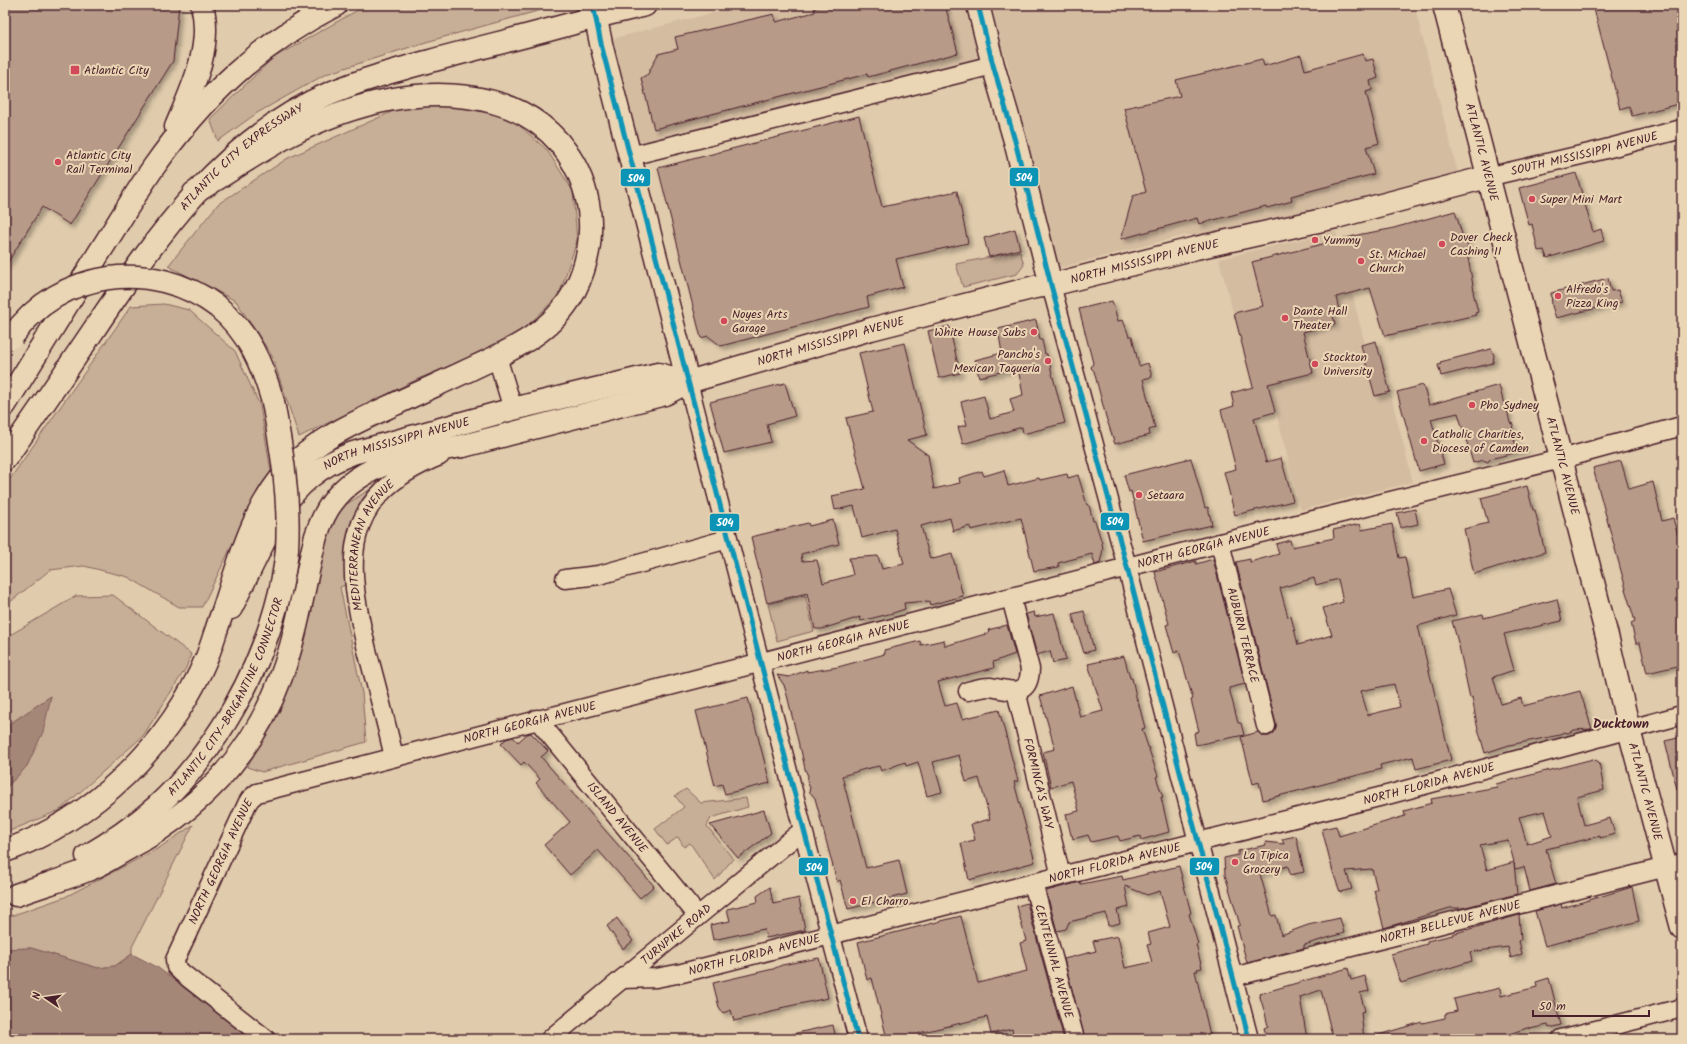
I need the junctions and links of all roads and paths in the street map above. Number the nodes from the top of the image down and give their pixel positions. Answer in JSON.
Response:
{"nodes":[{"id":1,"x":202,"y":5,"type":"edge"},
{"id":2,"x":336,"y":5,"type":"edge"},
{"id":3,"x":645,"y":5,"type":"edge"},
{"id":4,"x":978,"y":5,"type":"edge"},
{"id":5,"x":1444,"y":5,"type":"edge"},
{"id":6,"x":594,"y":11,"type":"edge"},
{"id":7,"x":993,"y":65,"type":"junction"},
{"id":8,"x":1682,"y":129,"type":"edge"},
{"id":9,"x":167,"y":148,"type":"junction"},
{"id":10,"x":630,"y":156,"type":"junction"},
{"id":11,"x":1487,"y":177,"type":"junction"},
{"id":12,"x":194,"y":193,"type":"junction"},
{"id":13,"x":1051,"y":285,"type":"junction"},
{"id":14,"x":5,"y":348,"type":"edge"},
{"id":15,"x":497,"y":357,"type":"junction"},
{"id":16,"x":688,"y":382,"type":"junction"},
{"id":17,"x":5,"y":405,"type":"edge"},
{"id":18,"x":513,"y":409,"type":"junction"},
{"id":19,"x":1682,"y":426,"type":"edge"},
{"id":20,"x":462,"y":446,"type":"junction"},
{"id":21,"x":5,"y":459,"type":"edge"},
{"id":22,"x":1561,"y":459,"type":"junction"},
{"id":23,"x":728,"y":539,"type":"junction"},
{"id":24,"x":1220,"y":543,"type":"junction"},
{"id":25,"x":1127,"y":567,"type":"junction"},
{"id":26,"x":565,"y":579,"type":"dead end"},
{"id":27,"x":1011,"y":598,"type":"junction"},
{"id":28,"x":210,"y":649,"type":"junction"},
{"id":29,"x":760,"y":662,"type":"junction"},
{"id":30,"x":968,"y":691,"type":"dead end"},
{"id":31,"x":1016,"y":691,"type":"junction"},
{"id":32,"x":1682,"y":715,"type":"edge"},
{"id":33,"x":537,"y":719,"type":"junction"},
{"id":34,"x":1266,"y":726,"type":"dead end"},
{"id":35,"x":1630,"y":730,"type":"junction"},
{"id":36,"x":394,"y":757,"type":"junction"},
{"id":37,"x":803,"y":830,"type":"junction"},
{"id":38,"x":1198,"y":842,"type":"junction"},
{"id":39,"x":5,"y":851,"type":"edge"},
{"id":40,"x":1674,"y":865,"type":"edge"},
{"id":41,"x":1061,"y":876,"type":"junction"},
{"id":42,"x":1033,"y":883,"type":"junction"},
{"id":43,"x":10,"y":896,"type":"edge"},
{"id":44,"x":698,"y":916,"type":"junction"},
{"id":45,"x":1682,"y":928,"type":"edge"},
{"id":46,"x":831,"y":935,"type":"junction"},
{"id":47,"x":1233,"y":978,"type":"junction"},
{"id":48,"x":622,"y":979,"type":"junction"},
{"id":49,"x":1682,"y":1008,"type":"edge"},
{"id":50,"x":1595,"y":1035,"type":"edge"},
{"id":51,"x":266,"y":1039,"type":"edge"},
{"id":52,"x":550,"y":1039,"type":"edge"},
{"id":53,"x":858,"y":1039,"type":"edge"},
{"id":54,"x":1075,"y":1039,"type":"edge"},
{"id":55,"x":1249,"y":1039,"type":"edge"},
{"id":56,"x":1561,"y":1039,"type":"edge"}],
"edges":[{"from":1,"to":9,"type":"main road"},
{"from":2,"to":9,"type":"main road"},
{"from":3,"to":6,"type":"main road","name":"ATLANTIC CITY EXPRESSWAY"},
{"from":4,"to":7,"type":"main road"},
{"from":5,"to":11,"type":"main road","name":"ATLANTIC AVENUE"},
{"from":6,"to":10,"type":"main road"},
{"from":6,"to":12,"type":"main road","name":"ATLANTIC CITY EXPRESSWAY"},
{"from":7,"to":10,"type":"street"},
{"from":7,"to":13,"type":"main road"},
{"from":8,"to":11,"type":"street","name":"SOUTH MISSISSIPPI AVENUE"},
{"from":9,"to":17,"type":"main road"},
{"from":10,"to":16,"type":"main road"},
{"from":11,"to":13,"type":"main road","name":"NORTH MISSISSIPPI AVENUE"},
{"from":11,"to":22,"type":"main road","name":"ATLANTIC AVENUE"},
{"from":12,"to":15,"type":"main road"},
{"from":12,"to":21,"type":"main road","name":"ATLANTIC CITY EXPRESSWAY"},
{"from":13,"to":16,"type":"main road","name":"NORTH MISSISSIPPI AVENUE"},
{"from":13,"to":25,"type":"street"},
{"from":14,"to":43,"type":"main road","name":"ATLANTIC CITY–BRIGANTINE CONNECTOR","bridge":true},
{"from":15,"to":18,"type":"street"},
{"from":15,"to":28,"type":"main road"},
{"from":16,"to":18,"type":"main road","name":"NORTH MISSISSIPPI AVENUE"},
{"from":16,"to":20,"type":"main road","name":"NORTH MISSISSIPPI AVENUE"},
{"from":16,"to":23,"type":"street"},
{"from":18,"to":28,"type":"main road","name":"NORTH MISSISSIPPI AVENUE"},
{"from":19,"to":22,"type":"street","name":"NORTH GEORGIA AVENUE"},
{"from":20,"to":36,"type":"street","name":"MEDITERRANEAN AVENUE"},
{"from":20,"to":43,"type":"main road","name":"NORTH MISSISSIPPI AVENUE"},
{"from":22,"to":24,"type":"street","name":"NORTH GEORGIA AVENUE"},
{"from":22,"to":35,"type":"main road","name":"ATLANTIC AVENUE"},
{"from":23,"to":26,"type":"street"},
{"from":23,"to":29,"type":"street"},
{"from":24,"to":25,"type":"street","name":"NORTH GEORGIA AVENUE"},
{"from":24,"to":34,"type":"street","name":"AUBURN TERRACE"},
{"from":25,"to":27,"type":"street","name":"NORTH GEORGIA AVENUE"},
{"from":25,"to":38,"type":"street"},
{"from":27,"to":29,"type":"street","name":"NORTH GEORGIA AVENUE"},
{"from":27,"to":31,"type":"street"},
{"from":28,"to":39,"type":"main road"},
{"from":29,"to":33,"type":"street","name":"NORTH GEORGIA AVENUE"},
{"from":29,"to":37,"type":"street"},
{"from":30,"to":31,"type":"street"},
{"from":31,"to":41,"type":"street","name":"FORMINCA'S WAY"},
{"from":32,"to":35,"type":"street","name":"NORTH FLORIDA AVENUE"},
{"from":33,"to":36,"type":"street","name":"NORTH GEORGIA AVENUE"},
{"from":33,"to":44,"type":"street","name":"ISLAND AVENUE"},
{"from":35,"to":38,"type":"street","name":"NORTH FLORIDA AVENUE"},
{"from":35,"to":40,"type":"main road","name":"ATLANTIC AVENUE"},
{"from":36,"to":51,"type":"street","name":"NORTH GEORGIA AVENUE"},
{"from":37,"to":44,"type":"street","name":"TURNPIKE ROAD"},
{"from":37,"to":46,"type":"street"},
{"from":38,"to":41,"type":"street","name":"NORTH FLORIDA AVENUE"},
{"from":38,"to":47,"type":"street"},
{"from":40,"to":45,"type":"main road","name":"ATLANTIC AVENUE"},
{"from":40,"to":47,"type":"street","name":"NORTH BELLEVUE AVENUE"},
{"from":41,"to":42,"type":"street","name":"NORTH FLORIDA AVENUE"},
{"from":42,"to":46,"type":"street","name":"NORTH FLORIDA AVENUE"},
{"from":42,"to":54,"type":"street","name":"CENTENNIAL AVENUE"},
{"from":44,"to":48,"type":"street","name":"TURNPIKE ROAD"},
{"from":46,"to":48,"type":"street","name":"NORTH FLORIDA AVENUE"},
{"from":46,"to":53,"type":"street"},
{"from":47,"to":55,"type":"street"},
{"from":48,"to":52,"type":"street","name":"TURNPIKE ROAD"},
{"from":49,"to":50,"type":"street"},
{"from":50,"to":56,"type":"street"}]}
